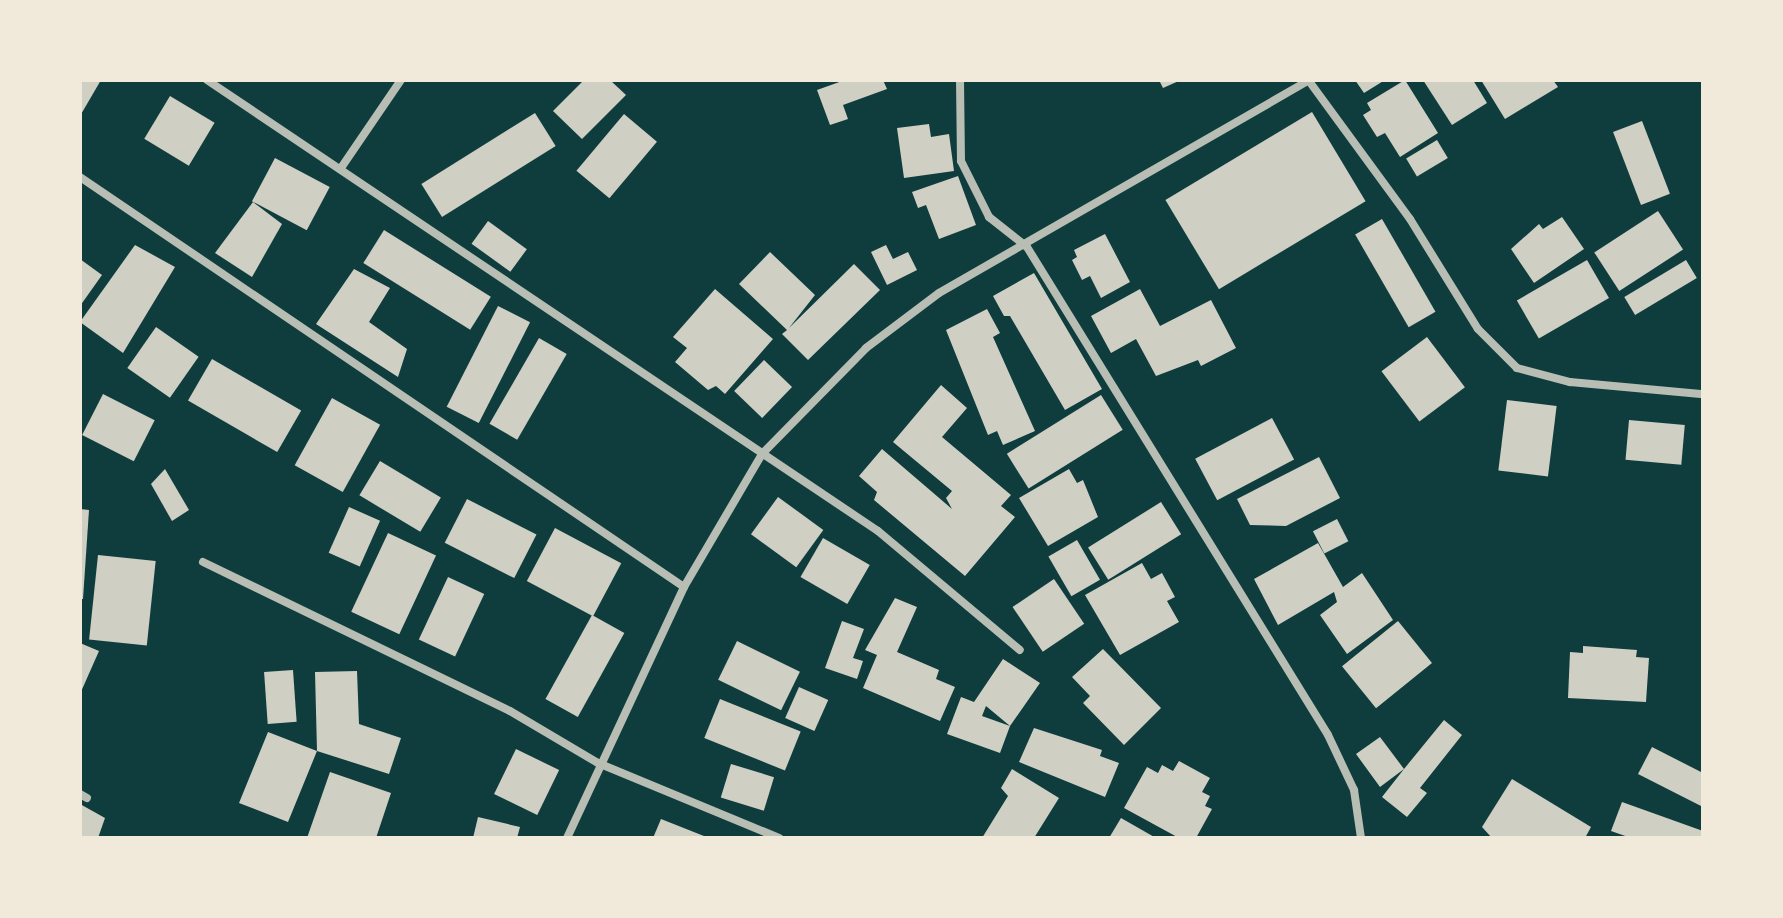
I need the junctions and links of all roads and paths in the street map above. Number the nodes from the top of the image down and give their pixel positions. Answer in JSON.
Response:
{"nodes":[{"id":1,"x":207,"y":80,"type":"edge"},
{"id":2,"x":401,"y":80,"type":"edge"},
{"id":3,"x":960,"y":80,"type":"edge"},
{"id":4,"x":1309,"y":80,"type":"edge"},
{"id":5,"x":341,"y":168,"type":"junction"},
{"id":6,"x":80,"y":177,"type":"edge"},
{"id":7,"x":1027,"y":247,"type":"junction"},
{"id":8,"x":1703,"y":394,"type":"edge"},
{"id":9,"x":762,"y":454,"type":"junction"},
{"id":10,"x":203,"y":562,"type":"dead end"},
{"id":11,"x":684,"y":587,"type":"junction"},
{"id":12,"x":1020,"y":650,"type":"dead end"},
{"id":13,"x":598,"y":763,"type":"junction"},
{"id":14,"x":567,"y":838,"type":"edge"},
{"id":15,"x":779,"y":838,"type":"edge"},
{"id":16,"x":1361,"y":838,"type":"edge"}],
"edges":[{"from":1,"to":5,"type":"street"},
{"from":2,"to":5,"type":"street"},
{"from":3,"to":7,"type":"street"},
{"from":4,"to":7,"type":"street"},
{"from":4,"to":8,"type":"street"},
{"from":5,"to":9,"type":"street"},
{"from":6,"to":11,"type":"street"},
{"from":7,"to":9,"type":"street"},
{"from":7,"to":16,"type":"street"},
{"from":9,"to":11,"type":"street"},
{"from":9,"to":12,"type":"street"},
{"from":10,"to":13,"type":"street"},
{"from":11,"to":13,"type":"street"},
{"from":13,"to":14,"type":"street"},
{"from":13,"to":15,"type":"street"}]}
